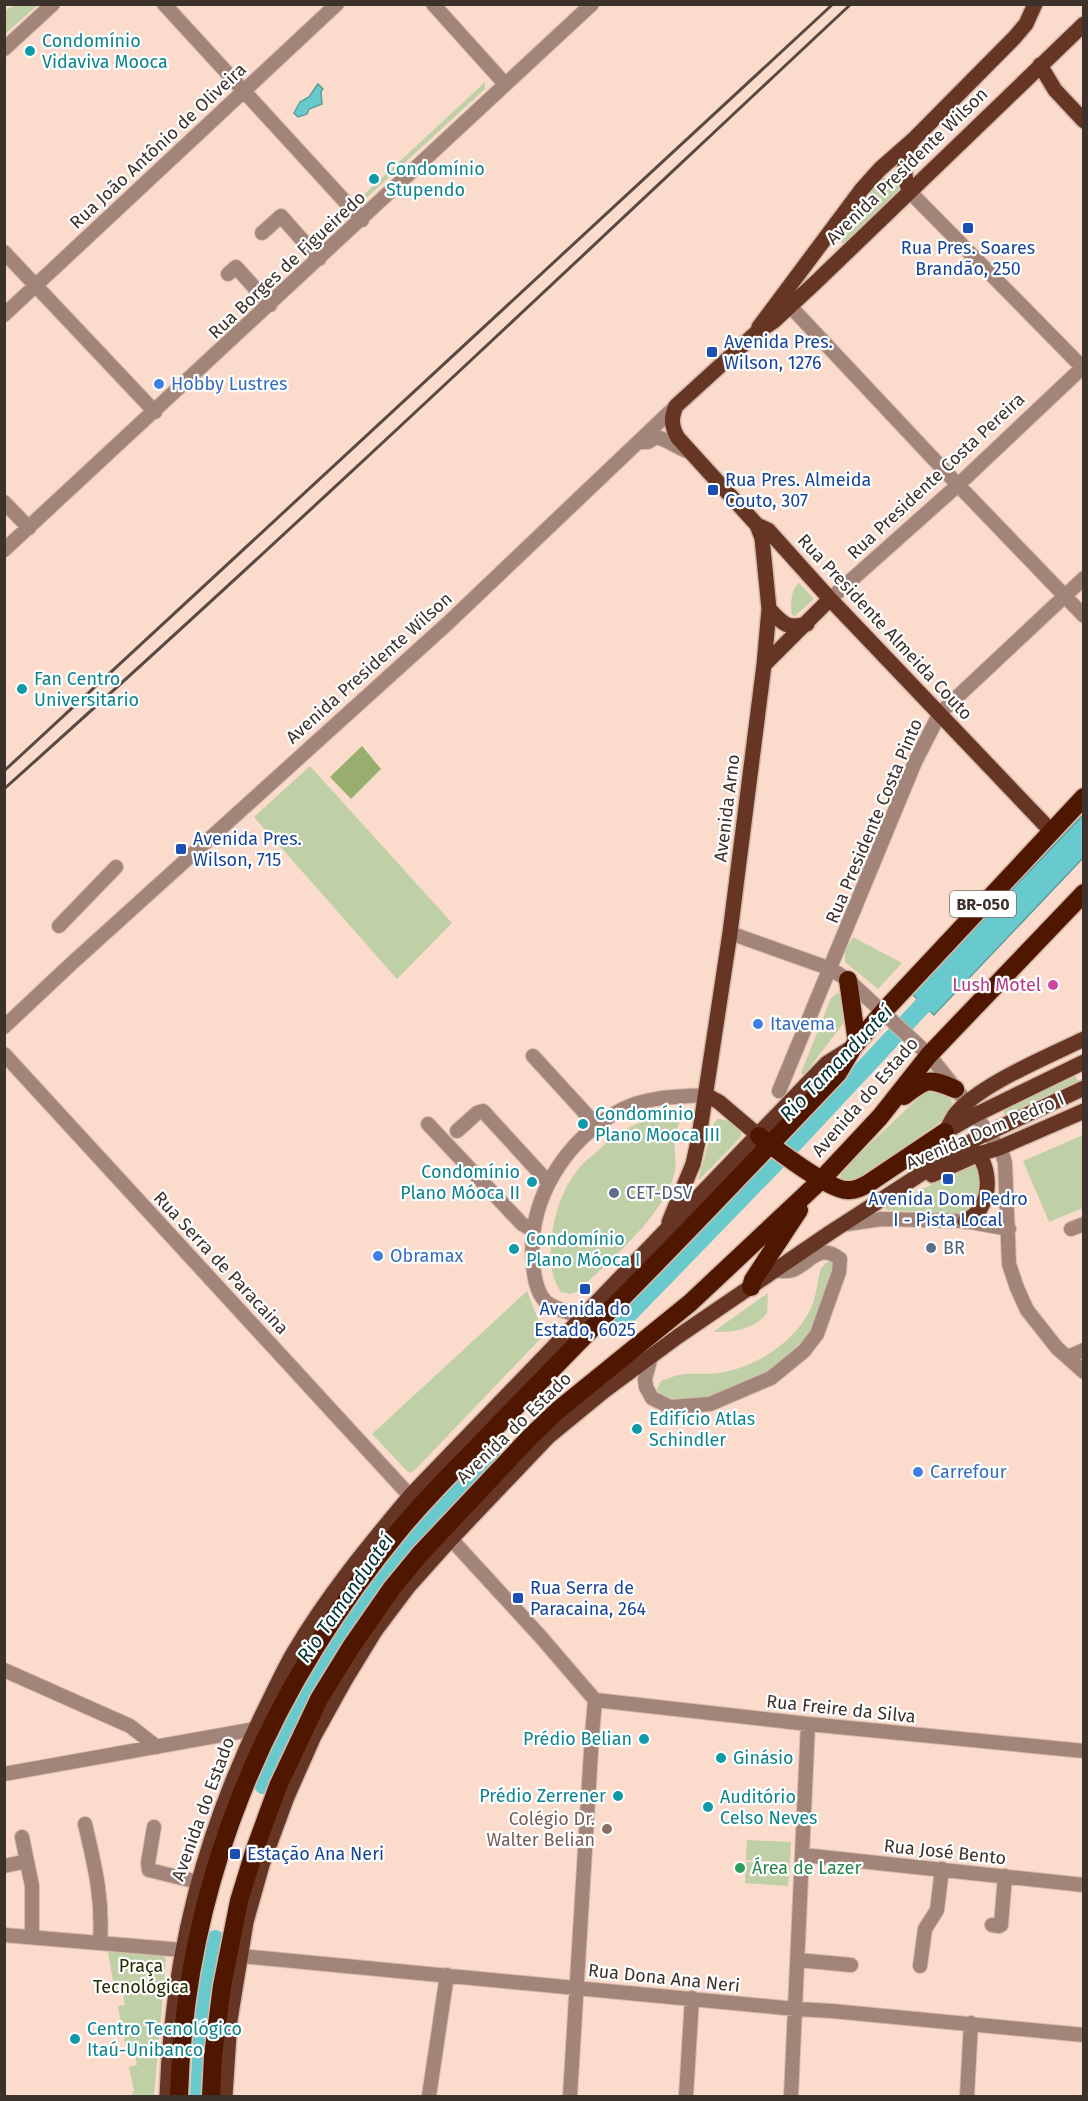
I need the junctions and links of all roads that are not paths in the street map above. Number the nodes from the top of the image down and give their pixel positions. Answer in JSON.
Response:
{"nodes":[{"id":1,"x":53,"y":4,"type":"edge"},
{"id":2,"x":164,"y":4,"type":"edge"},
{"id":3,"x":338,"y":4,"type":"edge"},
{"id":4,"x":433,"y":4,"type":"edge"},
{"id":5,"x":592,"y":4,"type":"edge"},
{"id":6,"x":1035,"y":4,"type":"edge"},
{"id":7,"x":1083,"y":24,"type":"edge"},
{"id":8,"x":4,"y":50,"type":"edge"},
{"id":9,"x":1040,"y":65,"type":"junction"},
{"id":10,"x":1029,"y":76,"type":"junction"},
{"id":11,"x":506,"y":84,"type":"junction"},
{"id":12,"x":1055,"y":90,"type":"junction"},
{"id":13,"x":243,"y":91,"type":"junction"},
{"id":14,"x":1083,"y":121,"type":"edge"},
{"id":15,"x":913,"y":140,"type":"junction"},
{"id":16,"x":880,"y":169,"type":"junction"},
{"id":17,"x":904,"y":175,"type":"junction"},
{"id":18,"x":910,"y":192,"type":"junction"},
{"id":19,"x":362,"y":220,"type":"junction"},
{"id":20,"x":262,"y":234,"type":"dead end"},
{"id":21,"x":4,"y":252,"type":"edge"},
{"id":22,"x":319,"y":259,"type":"junction"},
{"id":23,"x":228,"y":274,"type":"dead end"},
{"id":24,"x":35,"y":286,"type":"junction"},
{"id":25,"x":270,"y":304,"type":"junction"},
{"id":26,"x":790,"y":306,"type":"junction"},
{"id":27,"x":4,"y":315,"type":"edge"},
{"id":28,"x":756,"y":333,"type":"junction"},
{"id":29,"x":1083,"y":367,"type":"edge"},
{"id":30,"x":676,"y":406,"type":"junction"},
{"id":31,"x":155,"y":412,"type":"junction"},
{"id":32,"x":638,"y":442,"type":"junction"},
{"id":33,"x":690,"y":452,"type":"junction"},
{"id":34,"x":958,"y":485,"type":"junction"},
{"id":35,"x":4,"y":502,"type":"edge"},
{"id":36,"x":757,"y":525,"type":"junction"},
{"id":37,"x":29,"y":528,"type":"junction"},
{"id":38,"x":4,"y":550,"type":"edge"},
{"id":39,"x":1083,"y":578,"type":"edge"},
{"id":40,"x":1065,"y":596,"type":"junction"},
{"id":41,"x":831,"y":599,"type":"junction"},
{"id":42,"x":769,"y":609,"type":"junction"},
{"id":43,"x":1083,"y":616,"type":"edge"},
{"id":44,"x":807,"y":624,"type":"junction"},
{"id":45,"x":764,"y":666,"type":"junction"},
{"id":46,"x":940,"y":713,"type":"junction"},
{"id":47,"x":1083,"y":797,"type":"edge"},
{"id":48,"x":1051,"y":831,"type":"junction"},
{"id":49,"x":116,"y":867,"type":"dead end"},
{"id":50,"x":1083,"y":893,"type":"edge"},
{"id":51,"x":58,"y":926,"type":"dead end"},
{"id":52,"x":730,"y":933,"type":"junction"},
{"id":53,"x":831,"y":969,"type":"junction"},
{"id":54,"x":848,"y":980,"type":"junction"},
{"id":55,"x":886,"y":1015,"type":"junction"},
{"id":56,"x":4,"y":1027,"type":"edge"},
{"id":57,"x":1083,"y":1040,"type":"edge"},
{"id":58,"x":855,"y":1045,"type":"junction"},
{"id":59,"x":926,"y":1052,"type":"junction"},
{"id":60,"x":4,"y":1054,"type":"edge"},
{"id":61,"x":533,"y":1056,"type":"dead end"},
{"id":62,"x":1081,"y":1065,"type":"edge"},
{"id":63,"x":1083,"y":1088,"type":"edge"},
{"id":64,"x":955,"y":1089,"type":"junction"},
{"id":65,"x":778,"y":1091,"type":"dead end"},
{"id":66,"x":706,"y":1095,"type":"junction"},
{"id":67,"x":971,"y":1109,"type":"junction"},
{"id":68,"x":1083,"y":1111,"type":"edge"},
{"id":69,"x":880,"y":1117,"type":"junction"},
{"id":70,"x":428,"y":1124,"type":"dead end"},
{"id":71,"x":597,"y":1126,"type":"junction"},
{"id":72,"x":457,"y":1131,"type":"dead end"},
{"id":73,"x":945,"y":1132,"type":"junction"},
{"id":74,"x":987,"y":1132,"type":"junction"},
{"id":75,"x":764,"y":1140,"type":"junction"},
{"id":76,"x":965,"y":1145,"type":"junction"},
{"id":77,"x":999,"y":1148,"type":"junction"},
{"id":78,"x":982,"y":1161,"type":"junction"},
{"id":79,"x":821,"y":1180,"type":"junction"},
{"id":80,"x":548,"y":1182,"type":"junction"},
{"id":81,"x":897,"y":1188,"type":"junction"},
{"id":82,"x":802,"y":1198,"type":"junction"},
{"id":83,"x":971,"y":1222,"type":"junction"},
{"id":84,"x":845,"y":1224,"type":"junction"},
{"id":85,"x":1009,"y":1229,"type":"junction"},
{"id":86,"x":533,"y":1230,"type":"junction"},
{"id":87,"x":662,"y":1234,"type":"junction"},
{"id":88,"x":776,"y":1272,"type":"junction"},
{"id":89,"x":751,"y":1287,"type":"junction"},
{"id":90,"x":582,"y":1317,"type":"junction"},
{"id":91,"x":1083,"y":1350,"type":"edge"},
{"id":92,"x":651,"y":1357,"type":"junction"},
{"id":93,"x":1068,"y":1357,"type":"junction"},
{"id":94,"x":1083,"y":1372,"type":"edge"},
{"id":95,"x":410,"y":1496,"type":"junction"},
{"id":96,"x":451,"y":1539,"type":"junction"},
{"id":97,"x":4,"y":1670,"type":"edge"},
{"id":98,"x":596,"y":1700,"type":"junction"},
{"id":99,"x":808,"y":1724,"type":"junction"},
{"id":100,"x":255,"y":1729,"type":"junction"},
{"id":101,"x":157,"y":1747,"type":"junction"},
{"id":102,"x":1083,"y":1751,"type":"edge"},
{"id":103,"x":4,"y":1774,"type":"edge"},
{"id":104,"x":85,"y":1824,"type":"dead end"},
{"id":105,"x":154,"y":1827,"type":"dead end"},
{"id":106,"x":22,"y":1837,"type":"dead end"},
{"id":107,"x":803,"y":1855,"type":"junction"},
{"id":108,"x":27,"y":1860,"type":"junction"},
{"id":109,"x":4,"y":1866,"type":"edge"},
{"id":110,"x":942,"y":1869,"type":"junction"},
{"id":111,"x":1005,"y":1876,"type":"junction"},
{"id":112,"x":198,"y":1882,"type":"junction"},
{"id":113,"x":1083,"y":1885,"type":"edge"},
{"id":114,"x":992,"y":1925,"type":"dead end"},
{"id":115,"x":4,"y":1935,"type":"edge"},
{"id":116,"x":32,"y":1936,"type":"junction"},
{"id":117,"x":100,"y":1942,"type":"junction"},
{"id":118,"x":182,"y":1950,"type":"junction"},
{"id":119,"x":241,"y":1956,"type":"junction"},
{"id":120,"x":798,"y":1960,"type":"junction"},
{"id":121,"x":851,"y":1965,"type":"dead end"},
{"id":122,"x":920,"y":1966,"type":"dead end"},
{"id":123,"x":447,"y":1975,"type":"junction"},
{"id":124,"x":577,"y":1988,"type":"junction"},
{"id":125,"x":692,"y":1998,"type":"junction"},
{"id":126,"x":796,"y":2009,"type":"junction"},
{"id":127,"x":971,"y":2024,"type":"junction"},
{"id":128,"x":1083,"y":2035,"type":"edge"},
{"id":129,"x":168,"y":2097,"type":"edge"},
{"id":130,"x":179,"y":2097,"type":"edge"},
{"id":131,"x":211,"y":2097,"type":"edge"},
{"id":132,"x":225,"y":2097,"type":"edge"},
{"id":133,"x":429,"y":2097,"type":"edge"},
{"id":134,"x":570,"y":2097,"type":"edge"},
{"id":135,"x":686,"y":2097,"type":"edge"},
{"id":136,"x":791,"y":2097,"type":"edge"},
{"id":137,"x":967,"y":2097,"type":"edge"}],
"edges":[{"from":1,"to":8,"type":"street"},
{"from":2,"to":13,"type":"street"},
{"from":3,"to":13,"type":"street","name":"Rua João Antônio de Oliveira"},
{"from":4,"to":11,"type":"street"},
{"from":5,"to":11,"type":"street","name":"Rua Borges de Figueiredo"},
{"from":6,"to":15,"type":"main road","name":"Avenida Presidente Wilson"},
{"from":7,"to":9,"type":"main road","name":"Avenida Presidente Wilson"},
{"from":9,"to":10,"type":"main road","name":"Avenida Presidente Wilson"},
{"from":9,"to":12,"type":"main road"},
{"from":10,"to":12,"type":"main road"},
{"from":10,"to":18,"type":"main road","name":"Avenida Presidente Wilson"},
{"from":11,"to":19,"type":"street","name":"Rua Borges de Figueiredo"},
{"from":12,"to":14,"type":"main road"},
{"from":13,"to":19,"type":"street"},
{"from":13,"to":24,"type":"street","name":"Rua João Antônio de Oliveira"},
{"from":15,"to":16,"type":"main road","name":"Avenida Presidente Wilson"},
{"from":15,"to":17,"type":"main road"},
{"from":16,"to":17,"type":"main road"},
{"from":16,"to":28,"type":"main road","name":"Avenida Presidente Wilson"},
{"from":17,"to":18,"type":"main road"},
{"from":18,"to":26,"type":"main road","name":"Avenida Presidente Wilson"},
{"from":18,"to":29,"type":"street"},
{"from":19,"to":22,"type":"street","name":"Rua Borges de Figueiredo"},
{"from":20,"to":22,"type":"street"},
{"from":21,"to":24,"type":"street"},
{"from":22,"to":25,"type":"street","name":"Rua Borges de Figueiredo"},
{"from":23,"to":25,"type":"street"},
{"from":24,"to":27,"type":"street","name":"Rua João Antônio de Oliveira"},
{"from":24,"to":31,"type":"street"},
{"from":25,"to":31,"type":"street","name":"Rua Borges de Figueiredo"},
{"from":26,"to":28,"type":"main road","name":"Avenida Presidente Wilson"},
{"from":26,"to":34,"type":"street"},
{"from":28,"to":30,"type":"main road","name":"Avenida Presidente Wilson"},
{"from":29,"to":34,"type":"street","name":"Rua Presidente Costa Pereira"},
{"from":30,"to":32,"type":"street","name":"Avenida Presidente Wilson"},
{"from":30,"to":33,"type":"main road","name":"Rua Presidente Almeida Couto"},
{"from":31,"to":37,"type":"street","name":"Rua Borges de Figueiredo"},
{"from":32,"to":33,"type":"street","name":"Rua Presidente Almeida Couto"},
{"from":32,"to":56,"type":"street","name":"Avenida Presidente Wilson"},
{"from":33,"to":36,"type":"main road","name":"Rua Presidente Almeida Couto"},
{"from":34,"to":40,"type":"street"},
{"from":34,"to":41,"type":"street","name":"Rua Presidente Costa Pereira"},
{"from":35,"to":37,"type":"street"},
{"from":36,"to":41,"type":"main road","name":"Rua Presidente Almeida Couto"},
{"from":36,"to":42,"type":"main road","name":"Avenida Arno"},
{"from":37,"to":38,"type":"street","name":"Rua Borges de Figueiredo"},
{"from":39,"to":40,"type":"street","name":"Rua Presidente Costa Pinto"},
{"from":40,"to":43,"type":"street"},
{"from":40,"to":46,"type":"street","name":"Rua Presidente Costa Pinto"},
{"from":41,"to":44,"type":"main road","name":"Rua Presidente Costa Pereira"},
{"from":41,"to":46,"type":"main road","name":"Rua Presidente Almeida Couto"},
{"from":42,"to":44,"type":"main road"},
{"from":42,"to":45,"type":"main road","name":"Avenida Arno"},
{"from":44,"to":45,"type":"main road","name":"Rua Presidente Costa Pereira"},
{"from":45,"to":52,"type":"main road","name":"Avenida Arno"},
{"from":46,"to":48,"type":"main road","name":"Rua Presidente Almeida Couto"},
{"from":46,"to":53,"type":"street","name":"Rua Presidente Costa Pinto"},
{"from":47,"to":48,"type":"highway","name":"Avenida do Estado","number":"BR-050"},
{"from":48,"to":55,"type":"highway","name":"Avenida do Estado","number":"BR-050"},
{"from":49,"to":51,"type":"street"},
{"from":50,"to":59,"type":"highway","name":"Avenida do Estado"},
{"from":52,"to":53,"type":"street"},
{"from":52,"to":66,"type":"main road","name":"Avenida Arno"},
{"from":53,"to":54,"type":"street"},
{"from":53,"to":65,"type":"street","name":"Rua Presidente Costa Pinto"},
{"from":54,"to":55,"type":"street"},
{"from":54,"to":58,"type":"highway"},
{"from":55,"to":58,"type":"highway","name":"Avenida do Estado","number":"BR-050"},
{"from":55,"to":59,"type":"street"},
{"from":57,"to":67,"type":"main road","name":"Avenida Dom Pedro I"},
{"from":58,"to":75,"type":"highway","name":"Avenida do Estado","number":"BR-050"},
{"from":59,"to":64,"type":"street"},
{"from":59,"to":69,"type":"highway","name":"Avenida do Estado"},
{"from":60,"to":95,"type":"street","name":"Rua Serra de Paracaina"},
{"from":61,"to":71,"type":"street"},
{"from":62,"to":67,"type":"main road","name":"Avenida Dom Pedro I"},
{"from":63,"to":74,"type":"main road","name":"Avenida Dom Pedro I"},
{"from":64,"to":67,"type":"street"},
{"from":64,"to":69,"type":"highway"},
{"from":66,"to":71,"type":"street"},
{"from":66,"to":75,"type":"main road"},
{"from":66,"to":87,"type":"main road","name":"Avenida Arno"},
{"from":67,"to":73,"type":"main road","name":"Avenida Dom Pedro I"},
{"from":67,"to":74,"type":"street"},
{"from":68,"to":77,"type":"main road","name":"Avenida Dom Pedro I"},
{"from":69,"to":79,"type":"highway","name":"Avenida do Estado"},
{"from":70,"to":86,"type":"street"},
{"from":71,"to":80,"type":"street"},
{"from":72,"to":80,"type":"street"},
{"from":73,"to":76,"type":"main road"},
{"from":73,"to":79,"type":"highway"},
{"from":74,"to":76,"type":"main road","name":"Avenida Dom Pedro I"},
{"from":74,"to":77,"type":"street"},
{"from":75,"to":79,"type":"highway"},
{"from":75,"to":87,"type":"main road","name":"Avenida do Estado"},
{"from":75,"to":130,"type":"highway","name":"Avenida do Estado","number":"BR-050"},
{"from":76,"to":78,"type":"main road"},
{"from":76,"to":81,"type":"main road","name":"Avenida Dom Pedro I"},
{"from":77,"to":78,"type":"main road","name":"Avenida Dom Pedro I"},
{"from":77,"to":85,"type":"street"},
{"from":78,"to":81,"type":"main road","name":"Avenida Dom Pedro I"},
{"from":78,"to":83,"type":"main road"},
{"from":79,"to":82,"type":"highway","name":"Avenida do Estado"},
{"from":80,"to":86,"type":"street"},
{"from":81,"to":84,"type":"main road","name":"Avenida do Estado"},
{"from":82,"to":89,"type":"highway"},
{"from":82,"to":131,"type":"highway","name":"Avenida do Estado"},
{"from":83,"to":84,"type":"street"},
{"from":83,"to":85,"type":"street"},
{"from":84,"to":88,"type":"main road","name":"Avenida do Estado"},
{"from":85,"to":93,"type":"street"},
{"from":86,"to":90,"type":"street"},
{"from":87,"to":90,"type":"main road","name":"Avenida do Estado"},
{"from":88,"to":89,"type":"main road","name":"Avenida do Estado"},
{"from":88,"to":92,"type":"street"},
{"from":89,"to":92,"type":"main road","name":"Avenida do Estado"},
{"from":90,"to":95,"type":"main road","name":"Avenida do Estado"},
{"from":91,"to":93,"type":"street"},
{"from":92,"to":96,"type":"main road","name":"Avenida do Estado"},
{"from":93,"to":94,"type":"street"},
{"from":95,"to":100,"type":"main road","name":"Avenida do Estado"},
{"from":96,"to":98,"type":"street"},
{"from":96,"to":119,"type":"main road","name":"Avenida do Estado"},
{"from":97,"to":101,"type":"street"},
{"from":98,"to":99,"type":"street","name":"Rua Freire da Silva"},
{"from":98,"to":124,"type":"street"},
{"from":99,"to":102,"type":"street","name":"Rua Freire da Silva"},
{"from":99,"to":107,"type":"street"},
{"from":100,"to":101,"type":"street"},
{"from":100,"to":112,"type":"main road","name":"Avenida do Estado"},
{"from":101,"to":103,"type":"street"},
{"from":104,"to":117,"type":"street"},
{"from":105,"to":112,"type":"street"},
{"from":106,"to":108,"type":"street"},
{"from":107,"to":110,"type":"street","name":"Rua José Bento"},
{"from":107,"to":120,"type":"street"},
{"from":108,"to":109,"type":"street"},
{"from":108,"to":116,"type":"street"},
{"from":110,"to":111,"type":"street","name":"Rua José Bento"},
{"from":110,"to":122,"type":"street"},
{"from":111,"to":113,"type":"street","name":"Rua José Bento"},
{"from":111,"to":114,"type":"street"},
{"from":112,"to":118,"type":"main road","name":"Avenida do Estado"},
{"from":115,"to":116,"type":"street"},
{"from":116,"to":117,"type":"street"},
{"from":117,"to":118,"type":"street"},
{"from":118,"to":129,"type":"main road","name":"Avenida do Estado"},
{"from":119,"to":123,"type":"street","name":"Rua Dona Ana Neri"},
{"from":119,"to":132,"type":"main road","name":"Avenida do Estado"},
{"from":120,"to":121,"type":"street"},
{"from":120,"to":126,"type":"street"},
{"from":123,"to":124,"type":"street","name":"Rua Dona Ana Neri"},
{"from":123,"to":133,"type":"street"},
{"from":124,"to":125,"type":"street","name":"Rua Dona Ana Neri"},
{"from":124,"to":134,"type":"street"},
{"from":125,"to":126,"type":"street","name":"Rua Dona Ana Neri"},
{"from":125,"to":135,"type":"street"},
{"from":126,"to":127,"type":"street","name":"Rua Dona Ana Neri"},
{"from":126,"to":136,"type":"street"},
{"from":127,"to":128,"type":"street","name":"Rua Dona Ana Neri"},
{"from":127,"to":137,"type":"street"}]}
